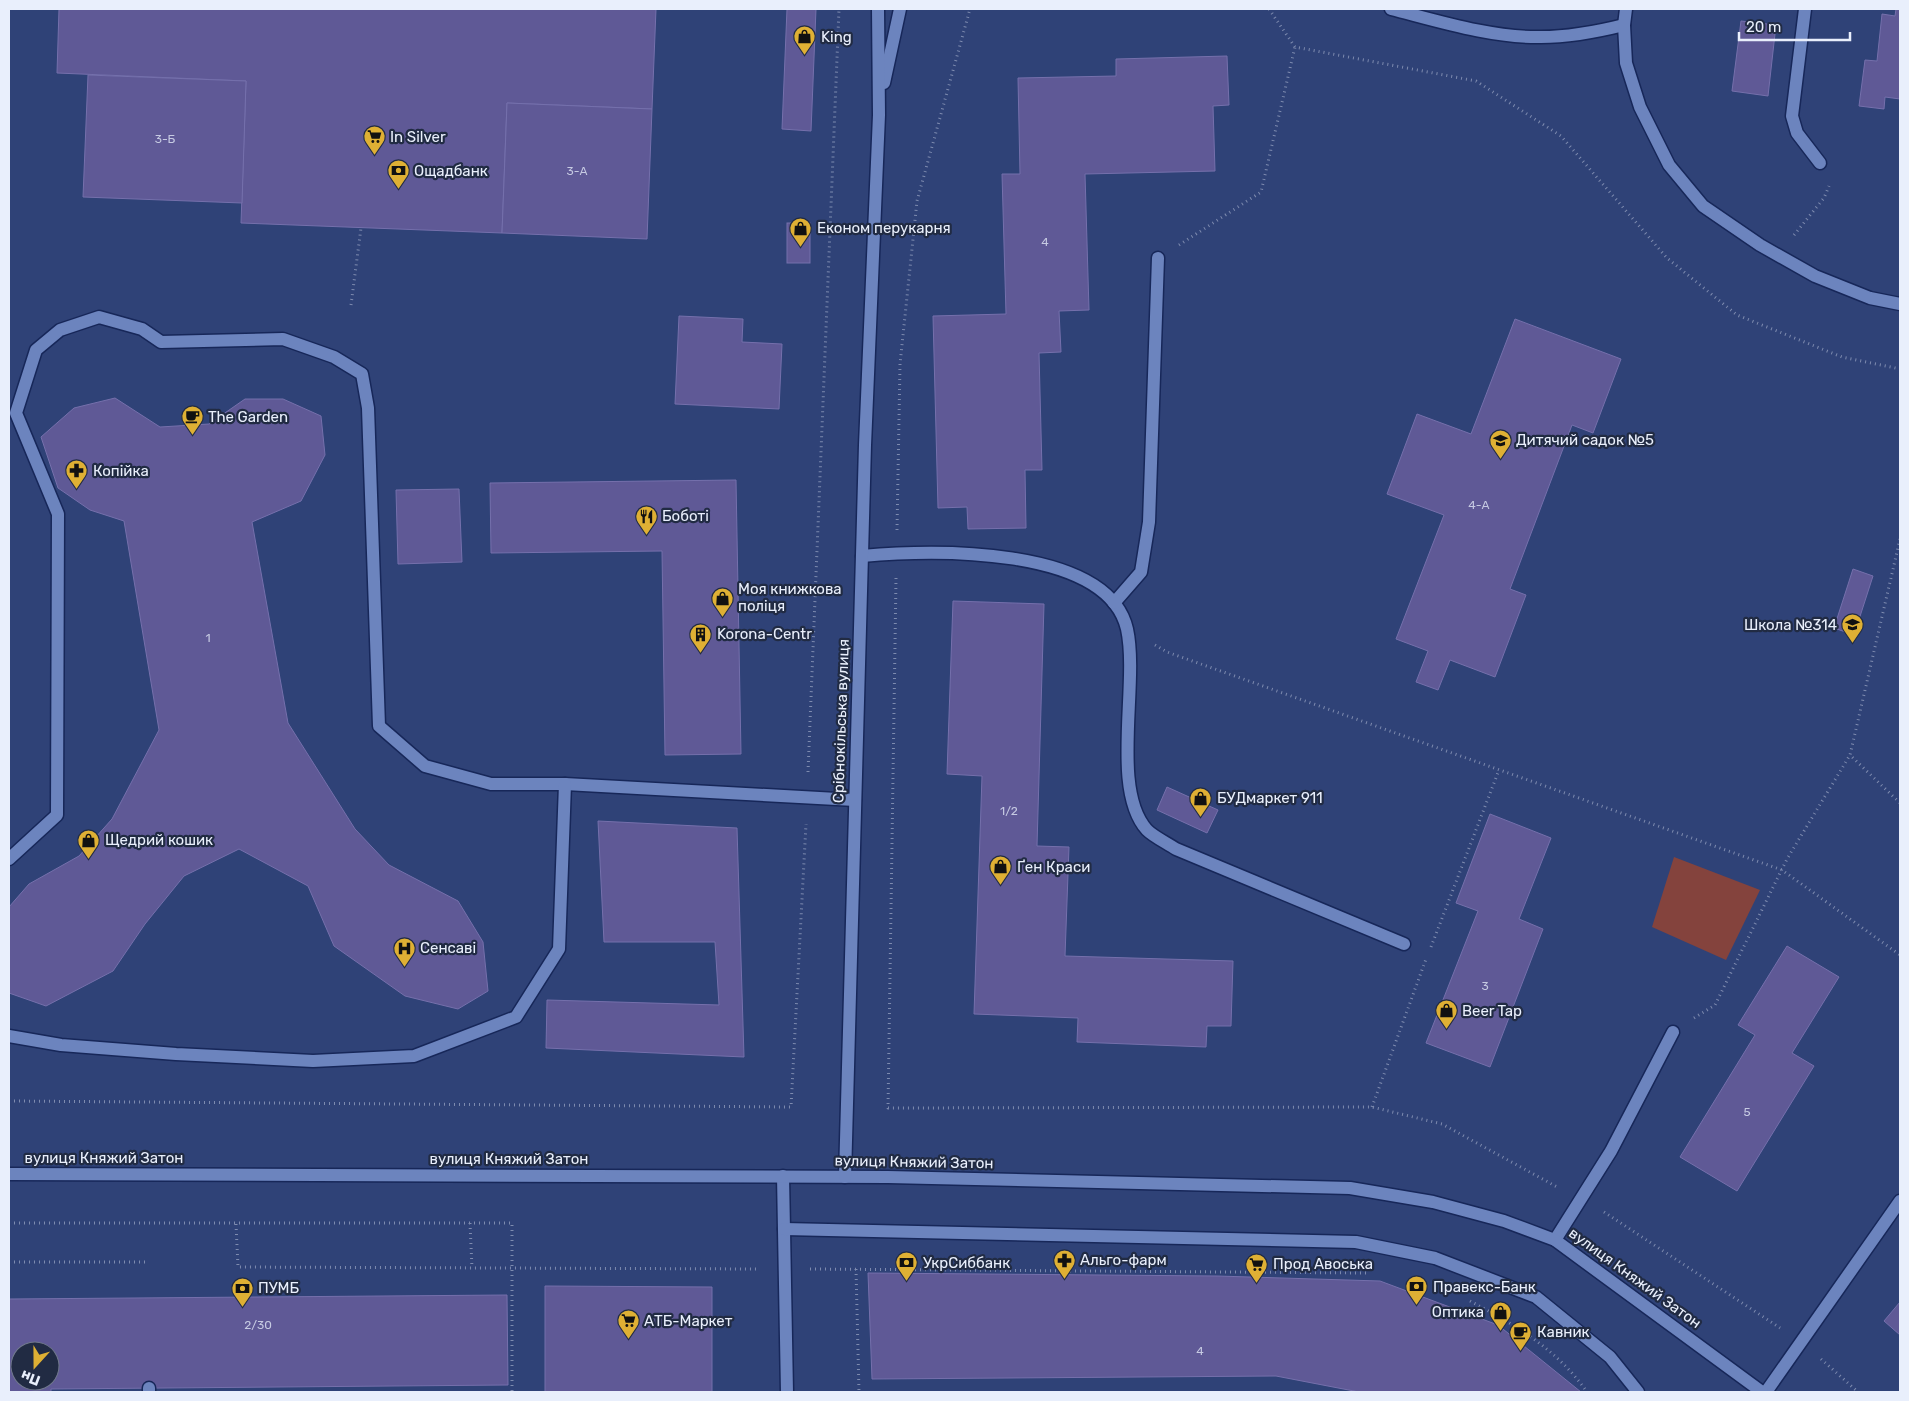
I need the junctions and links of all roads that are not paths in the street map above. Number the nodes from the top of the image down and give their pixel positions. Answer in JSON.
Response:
{"nodes":[{"id":1,"x":878,"y":9,"type":"edge"},
{"id":2,"x":900,"y":9,"type":"edge"},
{"id":3,"x":1392,"y":9,"type":"edge"},
{"id":4,"x":1626,"y":9,"type":"edge"},
{"id":5,"x":1805,"y":9,"type":"edge"},
{"id":6,"x":1624,"y":25,"type":"junction"},
{"id":7,"x":879,"y":115,"type":"junction"},
{"id":8,"x":1820,"y":162,"type":"dead end"},
{"id":9,"x":1158,"y":258,"type":"road end"},
{"id":10,"x":1900,"y":304,"type":"edge"},
{"id":11,"x":862,"y":556,"type":"junction"},
{"id":12,"x":1114,"y":603,"type":"junction"},
{"id":13,"x":565,"y":784,"type":"junction"},
{"id":14,"x":855,"y":800,"type":"junction"},
{"id":15,"x":9,"y":859,"type":"edge"},
{"id":16,"x":1404,"y":944,"type":"dead end"},
{"id":17,"x":1673,"y":1032,"type":"road end"},
{"id":18,"x":9,"y":1036,"type":"edge"},
{"id":19,"x":9,"y":1174,"type":"edge"},
{"id":20,"x":783,"y":1176,"type":"junction"},
{"id":21,"x":845,"y":1177,"type":"junction"},
{"id":22,"x":1900,"y":1201,"type":"edge"},
{"id":23,"x":784,"y":1229,"type":"junction"},
{"id":24,"x":1555,"y":1240,"type":"junction"},
{"id":25,"x":787,"y":1392,"type":"edge"},
{"id":26,"x":1638,"y":1392,"type":"edge"},
{"id":27,"x":1764,"y":1392,"type":"edge"}],
"edges":[{"from":1,"to":7,"type":"street","name":"Срібнокільська вулиця"},
{"from":2,"to":7,"type":"street","name":"Срібнокільська вулиця"},
{"from":3,"to":6,"type":"street"},
{"from":4,"to":6,"type":"street"},
{"from":5,"to":8,"type":"street"},
{"from":6,"to":10,"type":"street"},
{"from":7,"to":11,"type":"street","name":"Срібнокільська вулиця"},
{"from":9,"to":12,"type":"street"},
{"from":11,"to":12,"type":"street"},
{"from":11,"to":14,"type":"street","name":"Срібнокільська вулиця"},
{"from":12,"to":16,"type":"street"},
{"from":13,"to":14,"type":"street"},
{"from":13,"to":15,"type":"street"},
{"from":13,"to":18,"type":"street"},
{"from":14,"to":21,"type":"street","name":"Срібнокільська вулиця"},
{"from":17,"to":24,"type":"street"},
{"from":19,"to":20,"type":"street","name":"вулиця Княжий Затон"},
{"from":20,"to":21,"type":"street","name":"вулиця Княжий Затон"},
{"from":20,"to":23,"type":"street"},
{"from":21,"to":24,"type":"street","name":"вулиця Княжий Затон"},
{"from":22,"to":27,"type":"street"},
{"from":23,"to":25,"type":"street"},
{"from":23,"to":26,"type":"street"},
{"from":24,"to":27,"type":"street","name":"вулиця Княжий Затон"}]}
